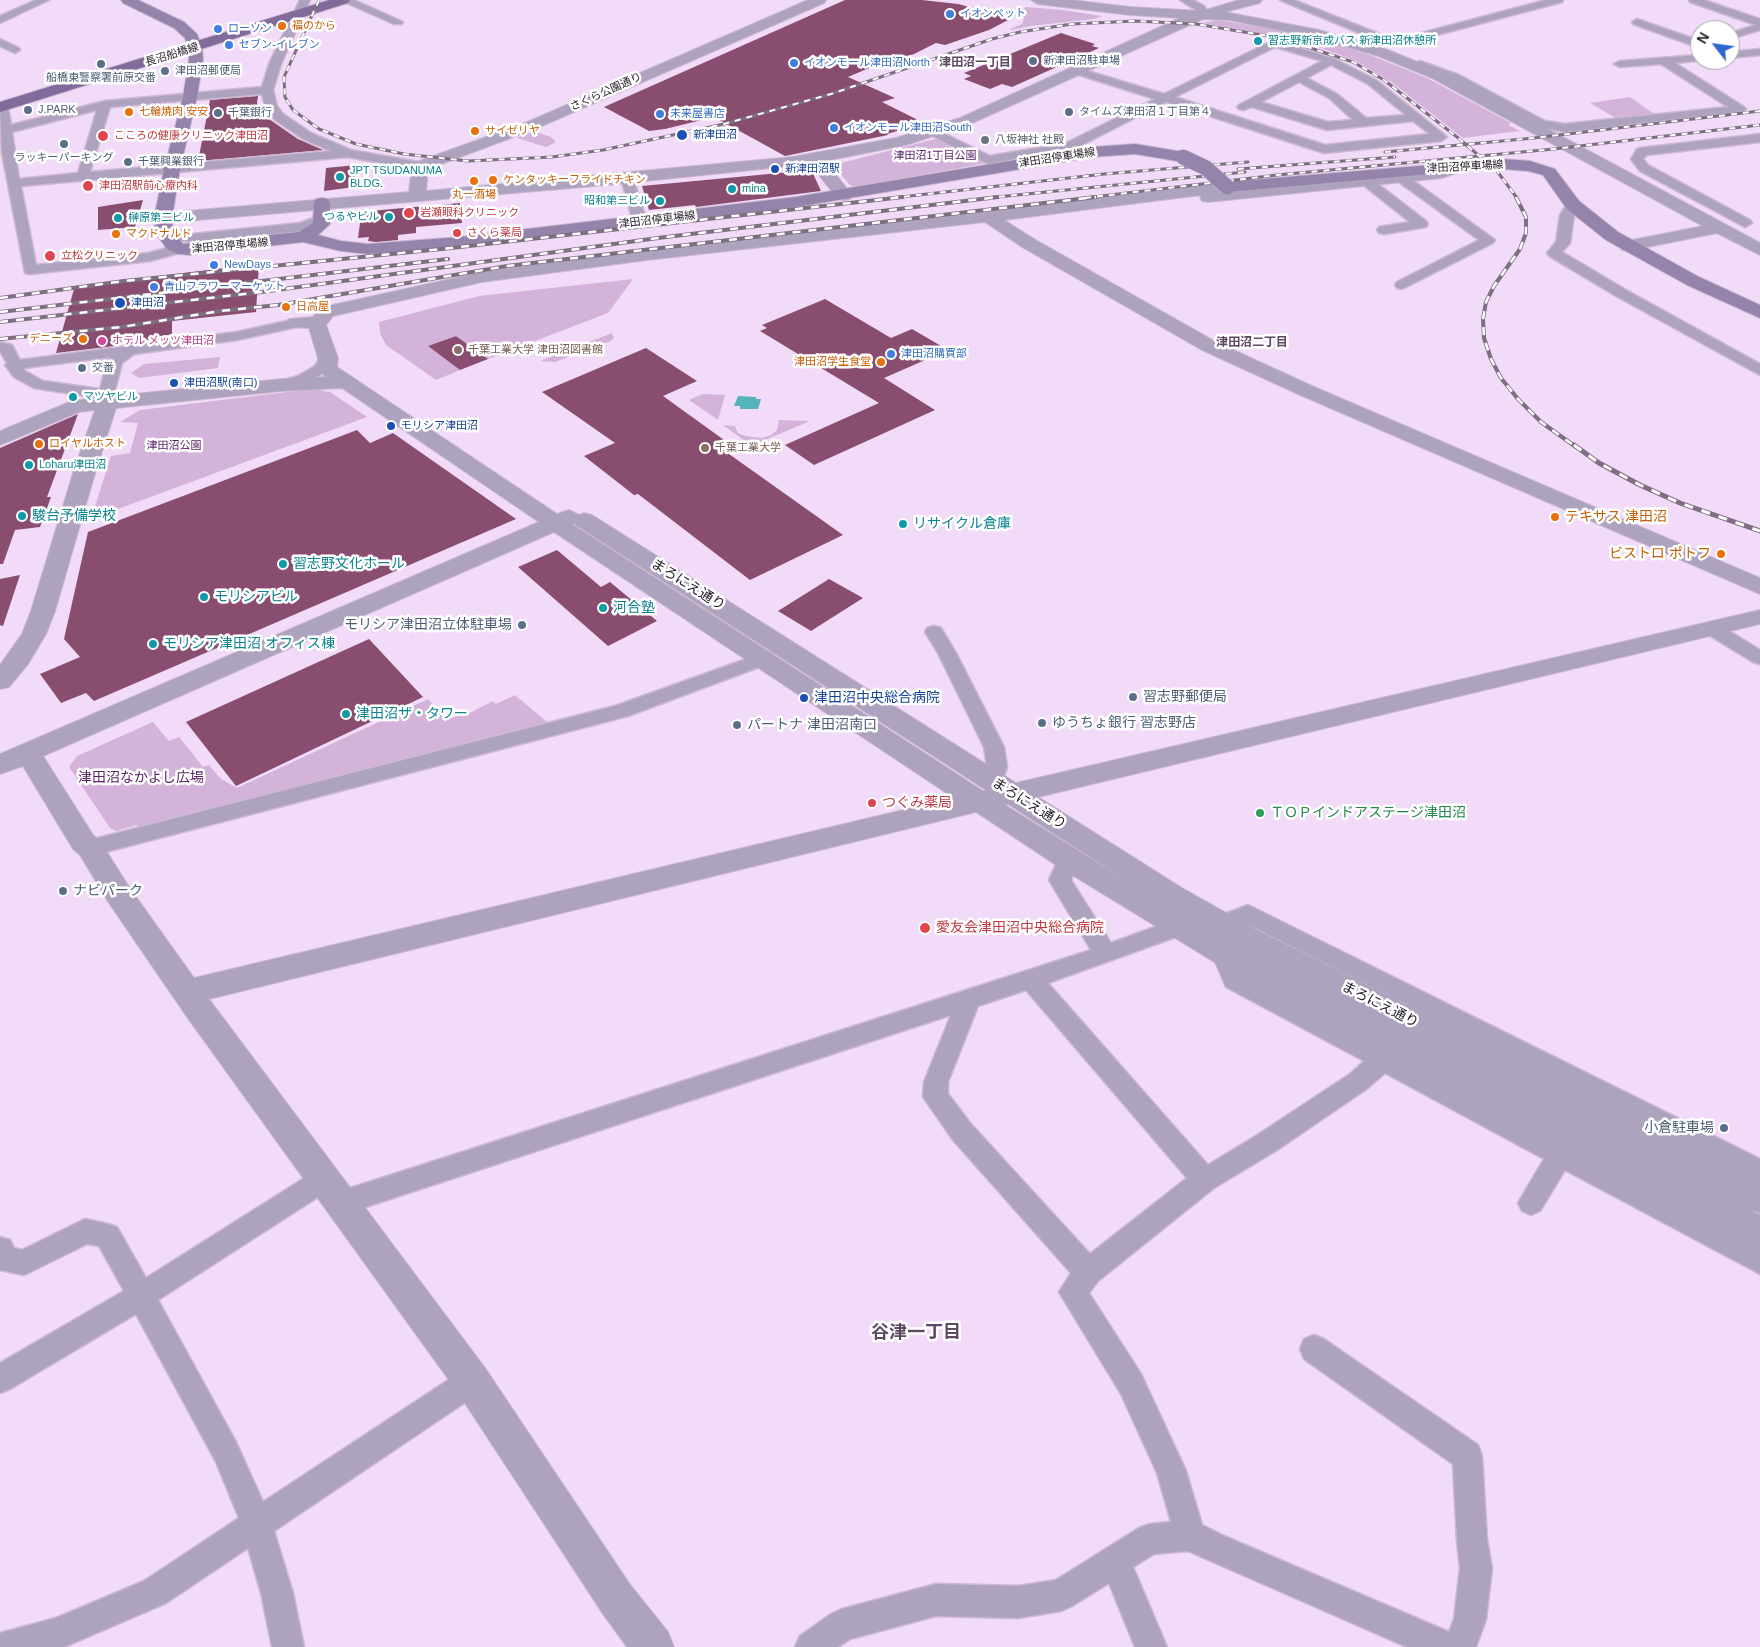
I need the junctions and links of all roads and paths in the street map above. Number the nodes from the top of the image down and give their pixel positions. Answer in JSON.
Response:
{"nodes":[{"id":1,"x":44,"y":0,"type":"edge"},
{"id":2,"x":128,"y":0,"type":"edge"},
{"id":3,"x":305,"y":0,"type":"edge"},
{"id":4,"x":344,"y":0,"type":"edge"},
{"id":5,"x":819,"y":0,"type":"edge"},
{"id":6,"x":1038,"y":0,"type":"edge"},
{"id":7,"x":1185,"y":0,"type":"edge"},
{"id":8,"x":1255,"y":0,"type":"edge"},
{"id":9,"x":1285,"y":0,"type":"edge"},
{"id":10,"x":1558,"y":0,"type":"edge"},
{"id":11,"x":1703,"y":1,"type":"edge"},
{"id":12,"x":298,"y":14,"type":"junction"},
{"id":13,"x":1204,"y":14,"type":"junction"},
{"id":14,"x":0,"y":20,"type":"edge"},
{"id":15,"x":398,"y":22,"type":"dead end"},
{"id":16,"x":1637,"y":22,"type":"dead end"},
{"id":17,"x":1760,"y":23,"type":"edge"},
{"id":18,"x":1760,"y":28,"type":"edge"},
{"id":19,"x":1740,"y":33,"type":"edge"},
{"id":20,"x":1690,"y":41,"type":"edge"},
{"id":21,"x":0,"y":42,"type":"edge"},
{"id":22,"x":195,"y":47,"type":"junction"},
{"id":23,"x":15,"y":50,"type":"dead end"},
{"id":24,"x":1760,"y":52,"type":"edge"},
{"id":25,"x":1383,"y":53,"type":"junction"},
{"id":26,"x":1740,"y":54,"type":"edge"},
{"id":27,"x":1690,"y":59,"type":"edge"},
{"id":28,"x":1331,"y":61,"type":"junction"},
{"id":29,"x":1663,"y":61,"type":"junction"},
{"id":30,"x":1620,"y":64,"type":"dead end"},
{"id":31,"x":1078,"y":71,"type":"junction"},
{"id":32,"x":1299,"y":78,"type":"junction"},
{"id":33,"x":268,"y":90,"type":"junction"},
{"id":34,"x":190,"y":97,"type":"junction"},
{"id":35,"x":1165,"y":98,"type":"junction"},
{"id":36,"x":1250,"y":103,"type":"junction"},
{"id":37,"x":105,"y":104,"type":"junction"},
{"id":38,"x":1,"y":107,"type":"edge"},
{"id":39,"x":1223,"y":117,"type":"junction"},
{"id":40,"x":1416,"y":117,"type":"junction"},
{"id":41,"x":1363,"y":122,"type":"junction"},
{"id":42,"x":6,"y":130,"type":"junction"},
{"id":43,"x":933,"y":132,"type":"junction"},
{"id":44,"x":1760,"y":138,"type":"edge"},
{"id":45,"x":348,"y":153,"type":"junction"},
{"id":46,"x":816,"y":159,"type":"junction"},
{"id":47,"x":420,"y":166,"type":"junction"},
{"id":48,"x":1462,"y":166,"type":"junction"},
{"id":49,"x":172,"y":169,"type":"junction"},
{"id":50,"x":82,"y":176,"type":"junction"},
{"id":51,"x":1400,"y":177,"type":"junction"},
{"id":52,"x":627,"y":178,"type":"junction"},
{"id":53,"x":1366,"y":181,"type":"junction"},
{"id":54,"x":13,"y":183,"type":"junction"},
{"id":55,"x":1227,"y":187,"type":"junction"},
{"id":56,"x":844,"y":194,"type":"junction"},
{"id":57,"x":417,"y":197,"type":"junction"},
{"id":58,"x":1573,"y":204,"type":"junction"},
{"id":59,"x":322,"y":211,"type":"junction"},
{"id":60,"x":988,"y":217,"type":"junction"},
{"id":61,"x":1760,"y":220,"type":"edge"},
{"id":62,"x":640,"y":222,"type":"junction"},
{"id":63,"x":1745,"y":223,"type":"junction"},
{"id":64,"x":164,"y":225,"type":"junction"},
{"id":65,"x":1718,"y":228,"type":"junction"},
{"id":66,"x":1384,"y":230,"type":"dead end"},
{"id":67,"x":304,"y":237,"type":"junction"},
{"id":68,"x":1628,"y":246,"type":"junction"},
{"id":69,"x":178,"y":249,"type":"junction"},
{"id":70,"x":1760,"y":250,"type":"edge"},
{"id":71,"x":1402,"y":285,"type":"dead end"},
{"id":72,"x":1760,"y":312,"type":"edge"},
{"id":73,"x":322,"y":319,"type":"junction"},
{"id":74,"x":296,"y":323,"type":"joint"},
{"id":75,"x":260,"y":330,"type":"junction"},
{"id":76,"x":2,"y":348,"type":"edge"},
{"id":77,"x":130,"y":350,"type":"junction"},
{"id":78,"x":328,"y":358,"type":"junction"},
{"id":79,"x":14,"y":364,"type":"junction"},
{"id":80,"x":1760,"y":370,"type":"edge"},
{"id":81,"x":346,"y":382,"type":"junction"},
{"id":82,"x":282,"y":385,"type":"junction"},
{"id":83,"x":107,"y":398,"type":"junction"},
{"id":84,"x":0,"y":439,"type":"edge"},
{"id":85,"x":565,"y":519,"type":"junction"},
{"id":86,"x":1760,"y":587,"type":"edge"},
{"id":87,"x":1760,"y":617,"type":"edge"},
{"id":88,"x":1711,"y":628,"type":"junction"},
{"id":89,"x":934,"y":632,"type":"dead end"},
{"id":90,"x":1760,"y":658,"type":"edge"},
{"id":91,"x":763,"y":659,"type":"junction"},
{"id":92,"x":0,"y":681,"type":"edge"},
{"id":93,"x":14,"y":759,"type":"edge"},
{"id":94,"x":996,"y":792,"type":"junction"},
{"id":95,"x":90,"y":848,"type":"junction"},
{"id":96,"x":1069,"y":860,"type":"junction"},
{"id":97,"x":1179,"y":927,"type":"junction"},
{"id":98,"x":1233,"y":944,"type":"junction"},
{"id":99,"x":1106,"y":954,"type":"junction"},
{"id":100,"x":1031,"y":980,"type":"junction"},
{"id":101,"x":187,"y":992,"type":"junction"},
{"id":102,"x":969,"y":1000,"type":"junction"},
{"id":103,"x":1382,"y":1060,"type":"junction"},
{"id":104,"x":1560,"y":1155,"type":"junction"},
{"id":105,"x":1760,"y":1172,"type":"edge"},
{"id":106,"x":1205,"y":1180,"type":"junction"},
{"id":107,"x":332,"y":1192,"type":"junction"},
{"id":108,"x":1760,"y":1198,"type":"edge"},
{"id":109,"x":1531,"y":1203,"type":"dead end"},
{"id":110,"x":1760,"y":1232,"type":"edge"},
{"id":111,"x":0,"y":1249,"type":"edge"},
{"id":112,"x":1760,"y":1262,"type":"edge"},
{"id":113,"x":1088,"y":1272,"type":"junction"},
{"id":114,"x":141,"y":1296,"type":"junction"},
{"id":115,"x":1314,"y":1349,"type":"dead end"},
{"id":116,"x":0,"y":1379,"type":"edge"},
{"id":117,"x":472,"y":1381,"type":"junction"},
{"id":118,"x":257,"y":1525,"type":"junction"},
{"id":119,"x":1190,"y":1535,"type":"junction"},
{"id":120,"x":1115,"y":1561,"type":"junction"},
{"id":121,"x":6,"y":1647,"type":"edge"},
{"id":122,"x":288,"y":1647,"type":"edge"},
{"id":123,"x":653,"y":1647,"type":"edge"},
{"id":124,"x":810,"y":1647,"type":"edge"},
{"id":125,"x":1151,"y":1647,"type":"edge"},
{"id":126,"x":1445,"y":1647,"type":"edge"},
{"id":127,"x":1460,"y":1647,"type":"edge"}],
"edges":[{"from":1,"to":14,"type":"street"},
{"from":2,"to":22,"type":"main road"},
{"from":3,"to":12,"type":"street"},
{"from":4,"to":12,"type":"main road","name":"長沼船橋線"},
{"from":4,"to":15,"type":"street"},
{"from":5,"to":47,"type":"street","name":"さくら公園通り"},
{"from":6,"to":13,"type":"street"},
{"from":7,"to":13,"type":"street"},
{"from":8,"to":13,"type":"street"},
{"from":9,"to":10,"type":"street"},
{"from":11,"to":17,"type":"street"},
{"from":12,"to":22,"type":"main road","name":"長沼船橋線"},
{"from":12,"to":33,"type":"street"},
{"from":13,"to":25,"type":"street"},
{"from":13,"to":31,"type":"street"},
{"from":16,"to":20,"type":"street"},
{"from":18,"to":19,"type":"street"},
{"from":21,"to":23,"type":"street"},
{"from":22,"to":34,"type":"main road"},
{"from":22,"to":38,"type":"main road","name":"長沼船橋線"},
{"from":24,"to":26,"type":"street"},
{"from":25,"to":29,"type":"street"},
{"from":25,"to":65,"type":"street"},
{"from":27,"to":29,"type":"street"},
{"from":28,"to":32,"type":"street"},
{"from":28,"to":35,"type":"street"},
{"from":28,"to":40,"type":"street"},
{"from":29,"to":30,"type":"street"},
{"from":31,"to":35,"type":"street"},
{"from":31,"to":43,"type":"street"},
{"from":32,"to":36,"type":"street"},
{"from":32,"to":41,"type":"street"},
{"from":33,"to":34,"type":"street"},
{"from":33,"to":45,"type":"street"},
{"from":34,"to":37,"type":"street"},
{"from":34,"to":49,"type":"main road"},
{"from":35,"to":39,"type":"street"},
{"from":35,"to":43,"type":"street"},
{"from":36,"to":39,"type":"street"},
{"from":36,"to":41,"type":"street"},
{"from":37,"to":42,"type":"street"},
{"from":37,"to":50,"type":"street"},
{"from":38,"to":42,"type":"street"},
{"from":39,"to":40,"type":"street"},
{"from":40,"to":41,"type":"street"},
{"from":42,"to":54,"type":"street"},
{"from":43,"to":46,"type":"street"},
{"from":44,"to":63,"type":"street"},
{"from":45,"to":47,"type":"street"},
{"from":45,"to":49,"type":"street"},
{"from":46,"to":52,"type":"street"},
{"from":46,"to":56,"type":"street"},
{"from":47,"to":57,"type":"street"},
{"from":48,"to":51,"type":"street"},
{"from":48,"to":55,"type":"main road","name":"津田沼停車場線"},
{"from":48,"to":58,"type":"main road","name":"津田沼停車場線"},
{"from":49,"to":50,"type":"street"},
{"from":49,"to":64,"type":"main road"},
{"from":50,"to":54,"type":"street"},
{"from":51,"to":53,"type":"street"},
{"from":51,"to":71,"type":"street"},
{"from":52,"to":57,"type":"street"},
{"from":52,"to":62,"type":"street"},
{"from":53,"to":60,"type":"street"},
{"from":53,"to":66,"type":"street"},
{"from":54,"to":69,"type":"street"},
{"from":55,"to":56,"type":"main road","name":"津田沼停車場線","bridge":true},
{"from":55,"to":60,"type":"street"},
{"from":56,"to":62,"type":"main road","name":"津田沼停車場線"},
{"from":57,"to":59,"type":"street"},
{"from":58,"to":68,"type":"main road","name":"津田沼停車場線"},
{"from":58,"to":80,"type":"street"},
{"from":59,"to":64,"type":"street"},
{"from":59,"to":67,"type":"main road"},
{"from":60,"to":73,"type":"street"},
{"from":60,"to":86,"type":"street"},
{"from":61,"to":63,"type":"street"},
{"from":62,"to":67,"type":"main road","name":"津田沼停車場線"},
{"from":63,"to":65,"type":"street"},
{"from":64,"to":69,"type":"main road","name":"津田沼停車場線"},
{"from":65,"to":68,"type":"street"},
{"from":65,"to":70,"type":"street"},
{"from":67,"to":69,"type":"main road","name":"津田沼停車場線"},
{"from":68,"to":72,"type":"main road","name":"津田沼停車場線"},
{"from":73,"to":74,"type":"street"},
{"from":73,"to":75,"type":"street"},
{"from":73,"to":78,"type":"street"},
{"from":74,"to":75,"type":"street"},
{"from":75,"to":77,"type":"street"},
{"from":76,"to":79,"type":"street"},
{"from":77,"to":79,"type":"street"},
{"from":77,"to":83,"type":"street"},
{"from":78,"to":81,"type":"street","name":"まろにえ通り"},
{"from":78,"to":82,"type":"street"},
{"from":78,"to":85,"type":"street","name":"まろにえ通り"},
{"from":79,"to":83,"type":"street"},
{"from":81,"to":82,"type":"street"},
{"from":81,"to":85,"type":"street","name":"まろにえ通り"},
{"from":82,"to":83,"type":"street"},
{"from":83,"to":84,"type":"street"},
{"from":83,"to":92,"type":"street"},
{"from":85,"to":91,"type":"street","name":"まろにえ通り"},
{"from":85,"to":93,"type":"street"},
{"from":85,"to":94,"type":"street","name":"まろにえ通り"},
{"from":87,"to":88,"type":"street"},
{"from":88,"to":90,"type":"street"},
{"from":88,"to":94,"type":"street"},
{"from":89,"to":94,"type":"street"},
{"from":91,"to":94,"type":"street","name":"まろにえ通り"},
{"from":91,"to":95,"type":"street"},
{"from":93,"to":95,"type":"street"},
{"from":94,"to":96,"type":"street","name":"まろにえ通り"},
{"from":94,"to":98,"type":"street","name":"まろにえ通り"},
{"from":94,"to":101,"type":"street"},
{"from":95,"to":101,"type":"street"},
{"from":96,"to":97,"type":"street","name":"まろにえ通り"},
{"from":96,"to":99,"type":"street"},
{"from":97,"to":98,"type":"street","name":"まろにえ通り"},
{"from":97,"to":99,"type":"street"},
{"from":98,"to":103,"type":"street"},
{"from":98,"to":105,"type":"street"},
{"from":98,"to":108,"type":"street","name":"まろにえ通り"},
{"from":98,"to":110,"type":"street","name":"まろにえ通り"},
{"from":99,"to":100,"type":"street"},
{"from":100,"to":102,"type":"street"},
{"from":100,"to":106,"type":"street"},
{"from":101,"to":107,"type":"street"},
{"from":102,"to":107,"type":"street"},
{"from":102,"to":113,"type":"street"},
{"from":103,"to":104,"type":"street"},
{"from":103,"to":106,"type":"street"},
{"from":104,"to":109,"type":"street"},
{"from":104,"to":112,"type":"street"},
{"from":106,"to":113,"type":"street"},
{"from":107,"to":114,"type":"street"},
{"from":107,"to":117,"type":"street"},
{"from":111,"to":114,"type":"street"},
{"from":113,"to":119,"type":"street"},
{"from":114,"to":116,"type":"street"},
{"from":114,"to":118,"type":"street"},
{"from":115,"to":127,"type":"street"},
{"from":117,"to":118,"type":"street"},
{"from":117,"to":123,"type":"street"},
{"from":118,"to":121,"type":"street"},
{"from":118,"to":122,"type":"street"},
{"from":119,"to":120,"type":"street"},
{"from":119,"to":126,"type":"street"},
{"from":120,"to":124,"type":"street"},
{"from":120,"to":125,"type":"street"}]}
